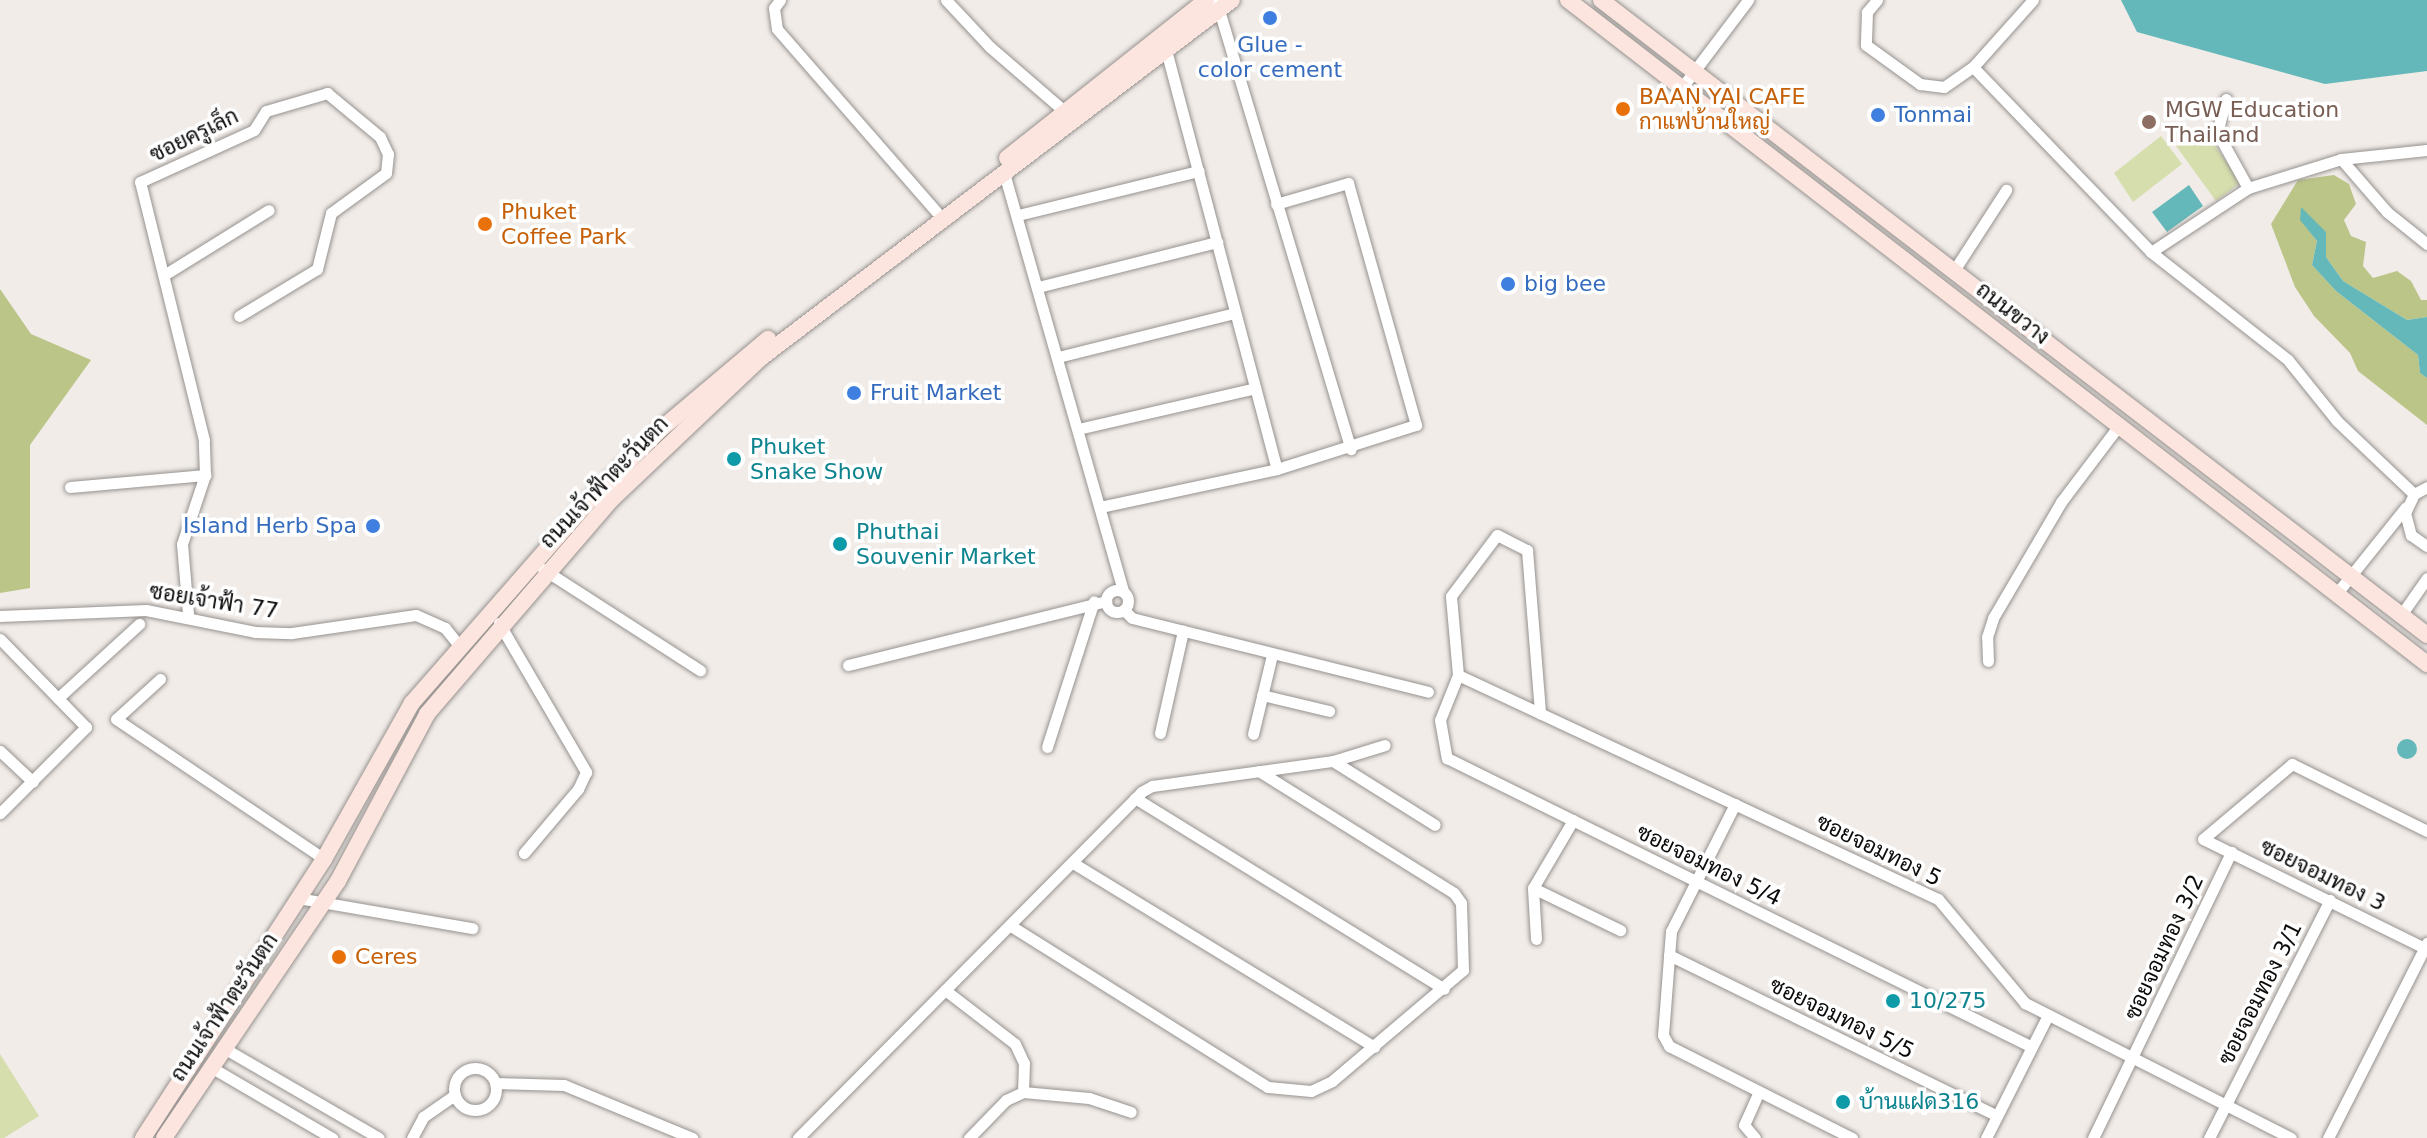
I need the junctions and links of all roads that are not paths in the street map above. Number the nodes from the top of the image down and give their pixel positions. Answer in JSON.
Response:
{"nodes":[{"id":1,"x":780,"y":0,"type":"edge"},
{"id":2,"x":946,"y":0,"type":"edge"},
{"id":3,"x":1568,"y":0,"type":"edge"},
{"id":4,"x":1601,"y":0,"type":"edge"},
{"id":5,"x":1748,"y":0,"type":"edge"},
{"id":6,"x":1877,"y":0,"type":"edge"},
{"id":7,"x":2033,"y":0,"type":"edge"},
{"id":8,"x":1218,"y":2,"type":"edge"},
{"id":9,"x":1166,"y":50,"type":"junction"},
{"id":10,"x":1973,"y":67,"type":"junction"},
{"id":11,"x":1694,"y":71,"type":"junction"},
{"id":12,"x":1683,"y":86,"type":"junction"},
{"id":13,"x":2226,"y":99,"type":"dead end"},
{"id":14,"x":1063,"y":110,"type":"junction"},
{"id":15,"x":2427,"y":150,"type":"edge"},
{"id":16,"x":2341,"y":159,"type":"junction"},
{"id":17,"x":1199,"y":171,"type":"junction"},
{"id":18,"x":1004,"y":173,"type":"junction"},
{"id":19,"x":2248,"y":188,"type":"junction"},
{"id":20,"x":2006,"y":190,"type":"dead end"},
{"id":21,"x":1276,"y":204,"type":"junction"},
{"id":22,"x":269,"y":210,"type":"dead end"},
{"id":23,"x":936,"y":211,"type":"junction"},
{"id":24,"x":1018,"y":215,"type":"junction"},
{"id":25,"x":1217,"y":242,"type":"junction"},
{"id":26,"x":2427,"y":244,"type":"edge"},
{"id":27,"x":2151,"y":252,"type":"junction"},
{"id":28,"x":1953,"y":272,"type":"junction"},
{"id":29,"x":164,"y":275,"type":"junction"},
{"id":30,"x":1038,"y":287,"type":"junction"},
{"id":31,"x":1235,"y":313,"type":"junction"},
{"id":32,"x":239,"y":316,"type":"dead end"},
{"id":33,"x":1058,"y":357,"type":"junction"},
{"id":34,"x":2085,"y":373,"type":"junction"},
{"id":35,"x":2072,"y":387,"type":"junction"},
{"id":36,"x":1255,"y":388,"type":"junction"},
{"id":37,"x":2120,"y":424,"type":"junction"},
{"id":38,"x":1078,"y":429,"type":"junction"},
{"id":39,"x":1351,"y":449,"type":"junction"},
{"id":40,"x":1277,"y":469,"type":"junction"},
{"id":41,"x":205,"y":475,"type":"junction"},
{"id":42,"x":70,"y":487,"type":"dead end"},
{"id":43,"x":2427,"y":487,"type":"edge"},
{"id":44,"x":2414,"y":494,"type":"junction"},
{"id":45,"x":1100,"y":507,"type":"junction"},
{"id":46,"x":2406,"y":507,"type":"junction"},
{"id":47,"x":2427,"y":546,"type":"edge"},
{"id":48,"x":533,"y":561,"type":"junction"},
{"id":49,"x":547,"y":572,"type":"junction"},
{"id":50,"x":2350,"y":576,"type":"junction"},
{"id":51,"x":2427,"y":578,"type":"edge"},
{"id":52,"x":1123,"y":591,"type":"junction"},
{"id":53,"x":2337,"y":593,"type":"junction"},
{"id":54,"x":1100,"y":601,"type":"junction"},
{"id":55,"x":1124,"y":610,"type":"junction"},
{"id":56,"x":486,"y":612,"type":"junction"},
{"id":57,"x":188,"y":614,"type":"junction"},
{"id":58,"x":2401,"y":615,"type":"junction"},
{"id":59,"x":0,"y":616,"type":"edge"},
{"id":60,"x":139,"y":624,"type":"dead end"},
{"id":61,"x":500,"y":624,"type":"junction"},
{"id":62,"x":1183,"y":631,"type":"junction"},
{"id":63,"x":2427,"y":635,"type":"edge"},
{"id":64,"x":0,"y":639,"type":"edge"},
{"id":65,"x":459,"y":645,"type":"junction"},
{"id":66,"x":1272,"y":655,"type":"junction"},
{"id":67,"x":1988,"y":661,"type":"dead end"},
{"id":68,"x":2427,"y":664,"type":"edge"},
{"id":69,"x":848,"y":665,"type":"dead end"},
{"id":70,"x":700,"y":670,"type":"dead end"},
{"id":71,"x":1458,"y":675,"type":"junction"},
{"id":72,"x":160,"y":679,"type":"dead end"},
{"id":73,"x":1428,"y":692,"type":"dead end"},
{"id":74,"x":1262,"y":695,"type":"junction"},
{"id":75,"x":58,"y":698,"type":"junction"},
{"id":76,"x":1329,"y":711,"type":"dead end"},
{"id":77,"x":1540,"y":713,"type":"junction"},
{"id":78,"x":1160,"y":733,"type":"dead end"},
{"id":79,"x":1253,"y":734,"type":"dead end"},
{"id":80,"x":1385,"y":745,"type":"dead end"},
{"id":81,"x":1047,"y":747,"type":"dead end"},
{"id":82,"x":0,"y":751,"type":"edge"},
{"id":83,"x":1333,"y":761,"type":"junction"},
{"id":84,"x":1259,"y":771,"type":"junction"},
{"id":85,"x":33,"y":782,"type":"junction"},
{"id":86,"x":1135,"y":798,"type":"junction"},
{"id":87,"x":1735,"y":804,"type":"junction"},
{"id":88,"x":0,"y":813,"type":"edge"},
{"id":89,"x":1573,"y":820,"type":"junction"},
{"id":90,"x":1435,"y":825,"type":"dead end"},
{"id":91,"x":2427,"y":831,"type":"edge"},
{"id":92,"x":2231,"y":852,"type":"junction"},
{"id":93,"x":524,"y":853,"type":"dead end"},
{"id":94,"x":324,"y":859,"type":"junction"},
{"id":95,"x":1073,"y":863,"type":"junction"},
{"id":96,"x":1694,"y":880,"type":"junction"},
{"id":97,"x":1533,"y":888,"type":"junction"},
{"id":98,"x":298,"y":898,"type":"junction"},
{"id":99,"x":2330,"y":900,"type":"junction"},
{"id":100,"x":322,"y":904,"type":"junction"},
{"id":101,"x":1011,"y":926,"type":"junction"},
{"id":102,"x":472,"y":928,"type":"dead end"},
{"id":103,"x":1620,"y":930,"type":"dead end"},
{"id":104,"x":1536,"y":939,"type":"dead end"},
{"id":105,"x":2426,"y":947,"type":"edge"},
{"id":106,"x":1669,"y":955,"type":"junction"},
{"id":107,"x":1444,"y":989,"type":"junction"},
{"id":108,"x":945,"y":990,"type":"junction"},
{"id":109,"x":2048,"y":1015,"type":"junction"},
{"id":110,"x":222,"y":1047,"type":"junction"},
{"id":111,"x":1374,"y":1047,"type":"junction"},
{"id":112,"x":2032,"y":1047,"type":"junction"},
{"id":113,"x":2133,"y":1058,"type":"junction"},
{"id":114,"x":209,"y":1066,"type":"junction"},
{"id":115,"x":495,"y":1083,"type":"junction"},
{"id":116,"x":1023,"y":1092,"type":"junction"},
{"id":117,"x":1759,"y":1092,"type":"junction"},
{"id":118,"x":455,"y":1095,"type":"junction"},
{"id":119,"x":2225,"y":1105,"type":"junction"},
{"id":120,"x":1131,"y":1112,"type":"dead end"},
{"id":121,"x":1997,"y":1116,"type":"junction"},
{"id":122,"x":143,"y":1138,"type":"edge"},
{"id":123,"x":164,"y":1138,"type":"edge"},
{"id":124,"x":332,"y":1138,"type":"edge"},
{"id":125,"x":379,"y":1138,"type":"edge"},
{"id":126,"x":412,"y":1138,"type":"edge"},
{"id":127,"x":692,"y":1138,"type":"edge"},
{"id":128,"x":798,"y":1138,"type":"edge"},
{"id":129,"x":969,"y":1138,"type":"edge"},
{"id":130,"x":1755,"y":1138,"type":"edge"},
{"id":131,"x":1852,"y":1138,"type":"edge"},
{"id":132,"x":1986,"y":1138,"type":"edge"},
{"id":133,"x":2093,"y":1138,"type":"edge"},
{"id":134,"x":2209,"y":1138,"type":"edge"},
{"id":135,"x":2291,"y":1138,"type":"edge"},
{"id":136,"x":2328,"y":1138,"type":"edge"}],
"edges":[{"from":1,"to":23,"type":"street"},
{"from":2,"to":14,"type":"street"},
{"from":3,"to":12,"type":"main road","name":"ถนนขวาง"},
{"from":4,"to":11,"type":"main road","name":"ถนนขวาง"},
{"from":5,"to":11,"type":"street"},
{"from":6,"to":10,"type":"street"},
{"from":7,"to":10,"type":"street"},
{"from":8,"to":9,"type":"main road","name":"ถนนเจ้าฟ้าตะวันตก"},
{"from":8,"to":14,"type":"main road","name":"ถนนเจ้าฟ้าตะวันตก"},
{"from":8,"to":21,"type":"street"},
{"from":9,"to":17,"type":"street"},
{"from":9,"to":18,"type":"main road","name":"ถนนเจ้าฟ้าตะวันตก"},
{"from":10,"to":27,"type":"street"},
{"from":11,"to":12,"type":"street"},
{"from":11,"to":28,"type":"main road","name":"ถนนขวาง"},
{"from":12,"to":35,"type":"main road","name":"ถนนขวาง"},
{"from":13,"to":19,"type":"street"},
{"from":14,"to":23,"type":"main road","name":"ถนนเจ้าฟ้าตะวันตก"},
{"from":15,"to":16,"type":"street"},
{"from":16,"to":19,"type":"street"},
{"from":16,"to":26,"type":"street"},
{"from":17,"to":24,"type":"street"},
{"from":17,"to":25,"type":"street"},
{"from":18,"to":24,"type":"street"},
{"from":18,"to":49,"type":"main road","name":"ถนนเจ้าฟ้าตะวันตก"},
{"from":19,"to":27,"type":"street"},
{"from":20,"to":28,"type":"street"},
{"from":21,"to":39,"type":"street"},
{"from":21,"to":39,"type":"street"},
{"from":22,"to":29,"type":"street"},
{"from":23,"to":48,"type":"main road","name":"ถนนเจ้าฟ้าตะวันตก"},
{"from":24,"to":30,"type":"street"},
{"from":25,"to":30,"type":"street"},
{"from":25,"to":31,"type":"street"},
{"from":27,"to":44,"type":"street"},
{"from":28,"to":34,"type":"main road","name":"ถนนขวาง"},
{"from":29,"to":32,"type":"street","name":"ซอยครูเล็ก"},
{"from":29,"to":41,"type":"street","name":"ซอยครูเล็ก"},
{"from":30,"to":33,"type":"street"},
{"from":31,"to":33,"type":"street"},
{"from":31,"to":36,"type":"street"},
{"from":33,"to":38,"type":"street"},
{"from":34,"to":35,"type":"main road"},
{"from":34,"to":50,"type":"main road","name":"ถนนขวาง"},
{"from":35,"to":37,"type":"main road","name":"ถนนขวาง"},
{"from":36,"to":38,"type":"street"},
{"from":36,"to":40,"type":"street"},
{"from":37,"to":53,"type":"main road","name":"ถนนขวาง"},
{"from":37,"to":67,"type":"street"},
{"from":38,"to":45,"type":"street"},
{"from":39,"to":40,"type":"street"},
{"from":40,"to":45,"type":"street"},
{"from":41,"to":42,"type":"street"},
{"from":41,"to":57,"type":"street","name":"ซอยครูเล็ก"},
{"from":43,"to":44,"type":"street"},
{"from":44,"to":46,"type":"street"},
{"from":45,"to":52,"type":"street"},
{"from":46,"to":47,"type":"street"},
{"from":46,"to":50,"type":"street"},
{"from":48,"to":49,"type":"street"},
{"from":48,"to":56,"type":"main road","name":"ถนนเจ้าฟ้าตะวันตก"},
{"from":49,"to":61,"type":"main road","name":"ถนนเจ้าฟ้าตะวันตก"},
{"from":49,"to":70,"type":"street"},
{"from":50,"to":53,"type":"street"},
{"from":50,"to":58,"type":"main road","name":"ถนนขวาง"},
{"from":51,"to":58,"type":"street"},
{"from":52,"to":54,"type":"street"},
{"from":52,"to":55,"type":"street"},
{"from":53,"to":68,"type":"main road","name":"ถนนขวาง"},
{"from":54,"to":55,"type":"street"},
{"from":54,"to":69,"type":"street"},
{"from":54,"to":81,"type":"street"},
{"from":55,"to":62,"type":"street"},
{"from":56,"to":61,"type":"street"},
{"from":56,"to":65,"type":"main road","name":"ถนนเจ้าฟ้าตะวันตก"},
{"from":57,"to":59,"type":"street","name":"ซอยเจ้าฟ้า 77"},
{"from":57,"to":65,"type":"street","name":"ซอยเจ้าฟ้า 77"},
{"from":58,"to":63,"type":"main road","name":"ถนนขวาง"},
{"from":60,"to":75,"type":"street"},
{"from":61,"to":93,"type":"street"},
{"from":61,"to":100,"type":"main road","name":"ถนนเจ้าฟ้าตะวันตก"},
{"from":62,"to":66,"type":"street"},
{"from":62,"to":78,"type":"street"},
{"from":64,"to":75,"type":"street"},
{"from":65,"to":94,"type":"main road","name":"ถนนเจ้าฟ้าตะวันตก"},
{"from":66,"to":73,"type":"street"},
{"from":66,"to":74,"type":"street"},
{"from":71,"to":77,"type":"street","name":"ซอยจอมทอง 5"},
{"from":71,"to":77,"type":"street"},
{"from":71,"to":89,"type":"street","name":"ซอยจอมทอง 5/4"},
{"from":72,"to":94,"type":"street"},
{"from":74,"to":76,"type":"street"},
{"from":74,"to":79,"type":"street"},
{"from":75,"to":85,"type":"street"},
{"from":77,"to":87,"type":"street","name":"ซอยจอมทอง 5"},
{"from":80,"to":83,"type":"street"},
{"from":82,"to":85,"type":"street"},
{"from":83,"to":84,"type":"street"},
{"from":83,"to":90,"type":"street"},
{"from":84,"to":86,"type":"street"},
{"from":84,"to":107,"type":"street"},
{"from":85,"to":88,"type":"street"},
{"from":86,"to":95,"type":"street"},
{"from":86,"to":107,"type":"street"},
{"from":87,"to":96,"type":"street"},
{"from":87,"to":109,"type":"street","name":"ซอยจอมทอง 5"},
{"from":89,"to":96,"type":"street","name":"ซอยจอมทอง 5/4"},
{"from":89,"to":97,"type":"street"},
{"from":91,"to":92,"type":"street","name":"ซอยจอมทอง 3"},
{"from":92,"to":99,"type":"street","name":"ซอยจอมทอง 3"},
{"from":92,"to":113,"type":"street","name":"ซอยจอมทอง 3/2"},
{"from":94,"to":98,"type":"main road","name":"ถนนเจ้าฟ้าตะวันตก"},
{"from":95,"to":101,"type":"street"},
{"from":95,"to":111,"type":"street"},
{"from":96,"to":106,"type":"street"},
{"from":96,"to":112,"type":"street","name":"ซอยจอมทอง 5/4"},
{"from":97,"to":103,"type":"street"},
{"from":97,"to":104,"type":"street"},
{"from":98,"to":100,"type":"street"},
{"from":98,"to":122,"type":"main road","name":"ถนนเจ้าฟ้าตะวันตก"},
{"from":99,"to":105,"type":"street","name":"ซอยจอมทอง 3"},
{"from":99,"to":119,"type":"street","name":"ซอยจอมทอง 3/1"},
{"from":100,"to":102,"type":"street"},
{"from":100,"to":110,"type":"main road","name":"ถนนเจ้าฟ้าตะวันตก"},
{"from":101,"to":108,"type":"street"},
{"from":101,"to":111,"type":"street"},
{"from":105,"to":136,"type":"street"},
{"from":106,"to":117,"type":"street"},
{"from":106,"to":121,"type":"street","name":"ซอยจอมทอง 5/5"},
{"from":107,"to":111,"type":"street"},
{"from":108,"to":116,"type":"street"},
{"from":108,"to":128,"type":"street"},
{"from":109,"to":112,"type":"street"},
{"from":109,"to":113,"type":"street","name":"ซอยจอมทอง 5"},
{"from":110,"to":114,"type":"main road","name":"ถนนเจ้าฟ้าตะวันตก"},
{"from":110,"to":125,"type":"street"},
{"from":112,"to":121,"type":"street"},
{"from":113,"to":119,"type":"street","name":"ซอยจอมทอง 5"},
{"from":113,"to":133,"type":"street","name":"ซอยจอมทอง 3/2"},
{"from":114,"to":123,"type":"main road","name":"ถนนเจ้าฟ้าตะวันตก"},
{"from":114,"to":124,"type":"street"},
{"from":115,"to":118,"type":"street"},
{"from":115,"to":118,"type":"street"},
{"from":115,"to":127,"type":"street"},
{"from":116,"to":120,"type":"street"},
{"from":116,"to":129,"type":"street"},
{"from":117,"to":130,"type":"street"},
{"from":117,"to":131,"type":"street"},
{"from":118,"to":126,"type":"street"},
{"from":119,"to":134,"type":"street","name":"ซอยจอมทอง 3/1"},
{"from":119,"to":135,"type":"street","name":"ซอยจอมทอง 5"},
{"from":121,"to":132,"type":"street"}]}
